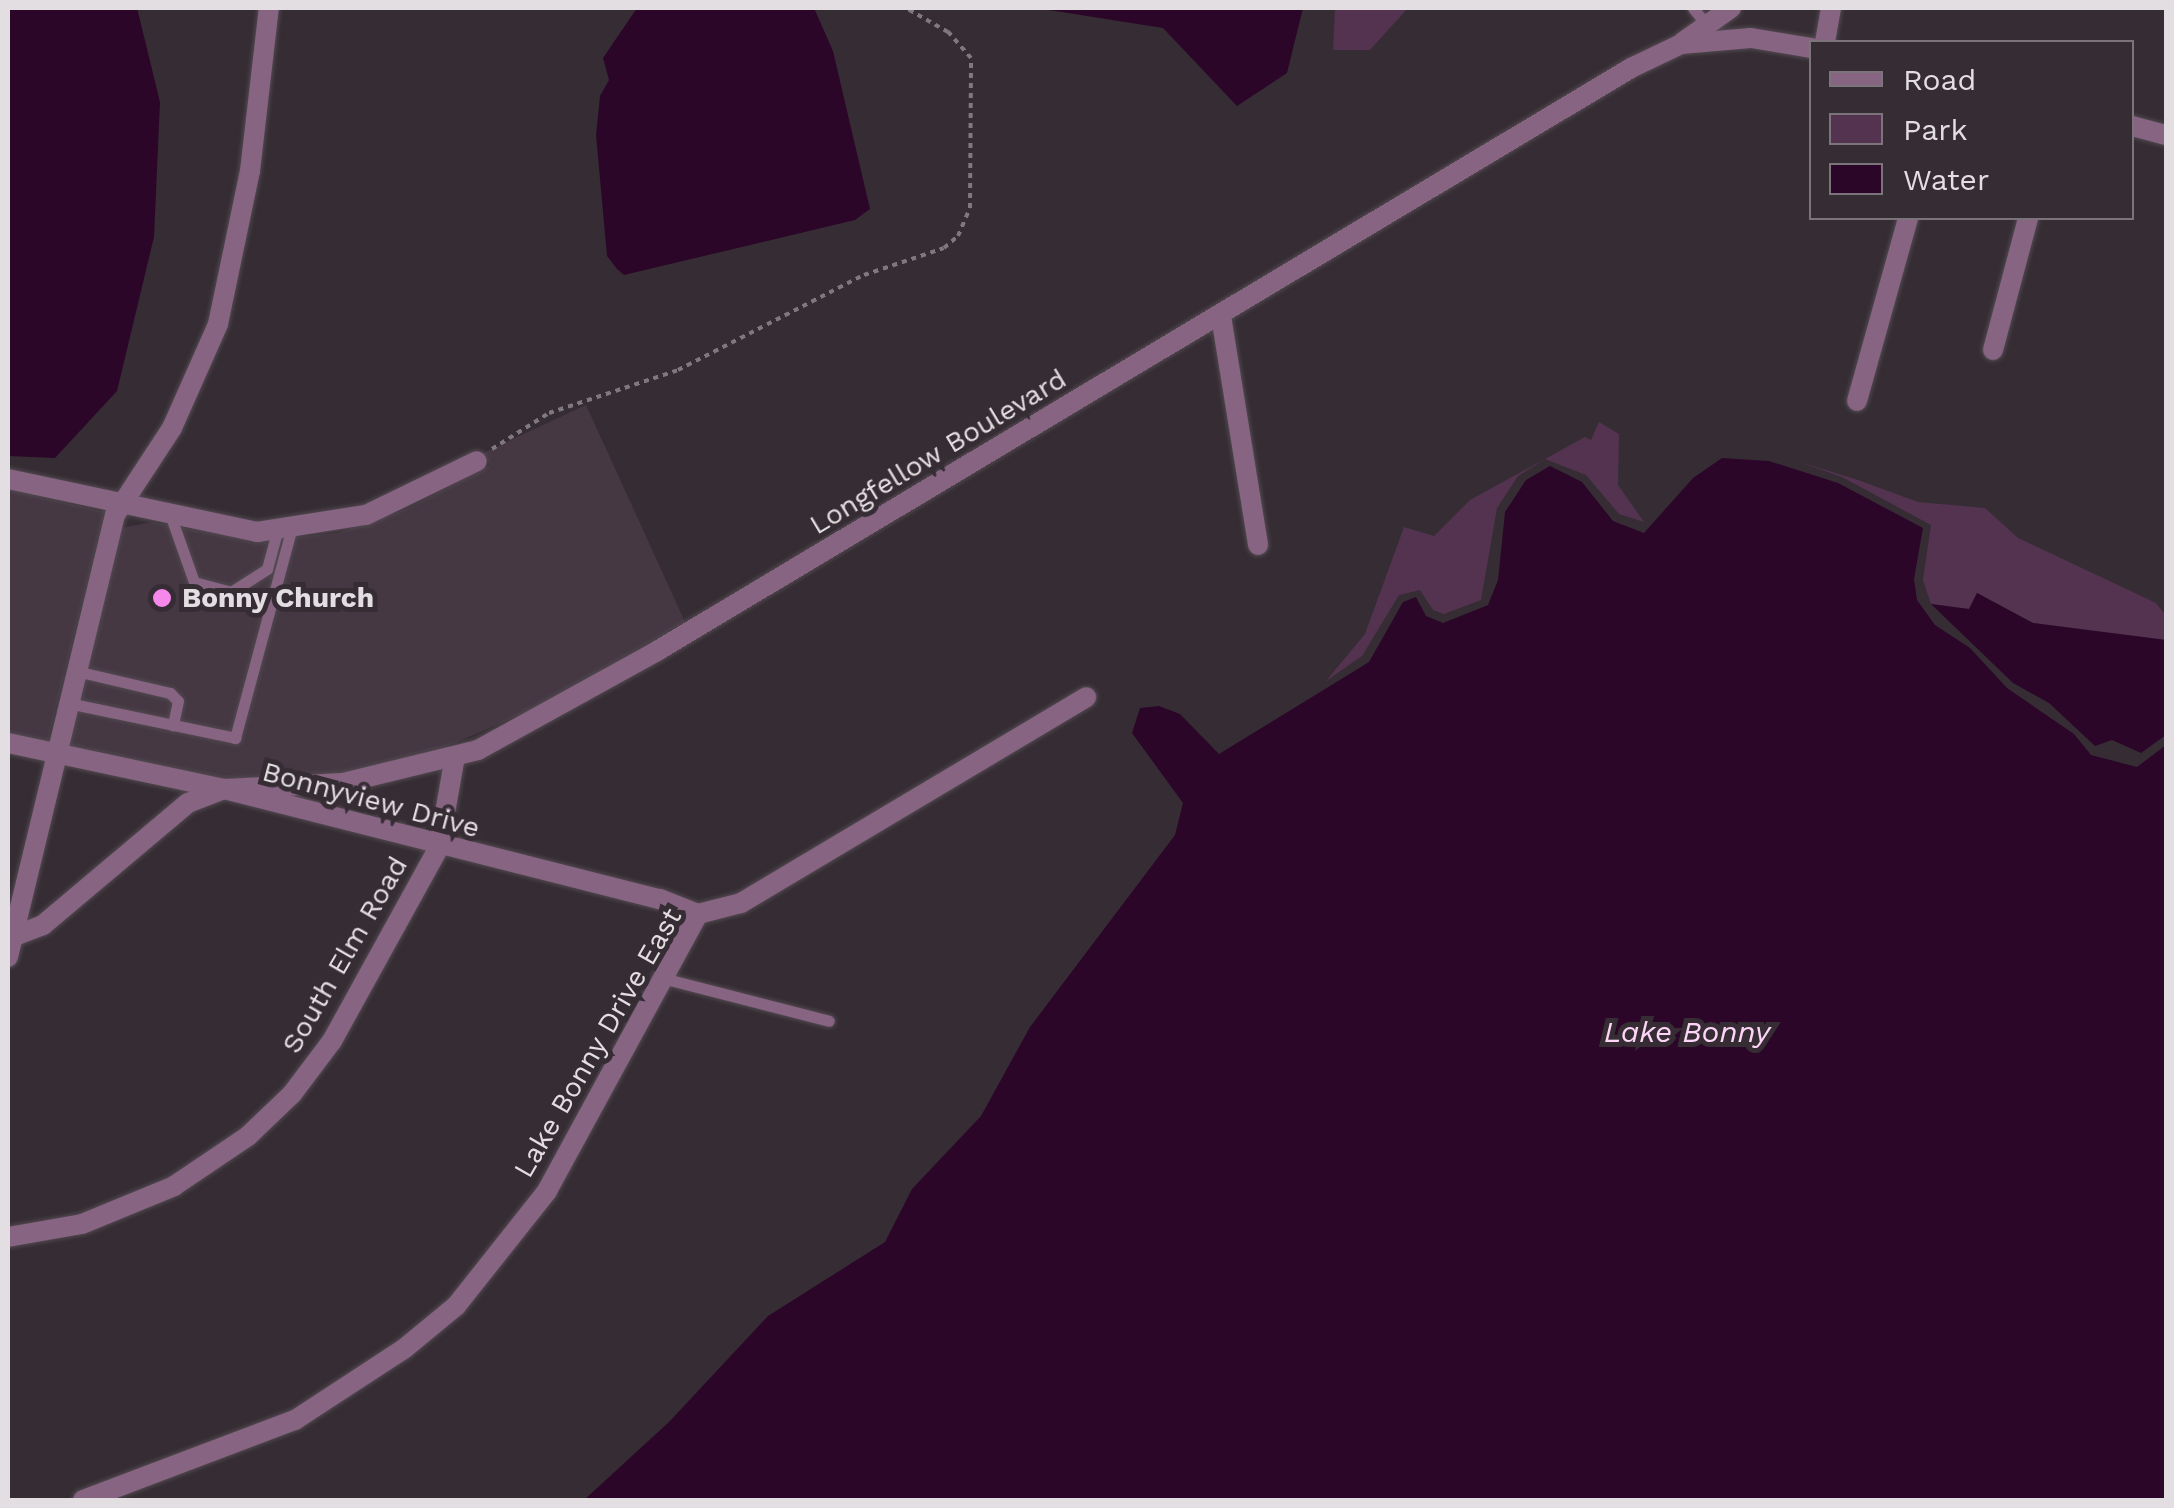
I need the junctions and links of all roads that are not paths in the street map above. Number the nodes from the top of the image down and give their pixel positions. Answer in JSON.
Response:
{"nodes":[{"id":1,"x":269,"y":8,"type":"edge"},
{"id":2,"x":1731,"y":8,"type":"edge"},
{"id":3,"x":1831,"y":8,"type":"edge"},
{"id":4,"x":1699,"y":16,"type":"edge"},
{"id":5,"x":1825,"y":40,"type":"edge"},
{"id":6,"x":1681,"y":44,"type":"junction"},
{"id":7,"x":1809,"y":48,"type":"edge"},
{"id":8,"x":2134,"y":127,"type":"edge"},
{"id":9,"x":2166,"y":135,"type":"edge"},
{"id":10,"x":1907,"y":220,"type":"edge"},
{"id":11,"x":2027,"y":220,"type":"edge"},
{"id":12,"x":1221,"y":316,"type":"junction"},
{"id":13,"x":1993,"y":350,"type":"dead end"},
{"id":14,"x":1857,"y":401,"type":"dead end"},
{"id":15,"x":477,"y":462,"type":"road end"},
{"id":16,"x":8,"y":479,"type":"edge"},
{"id":17,"x":128,"y":503,"type":"junction"},
{"id":18,"x":171,"y":517,"type":"junction"},
{"id":19,"x":284,"y":531,"type":"junction"},
{"id":20,"x":1258,"y":546,"type":"dead end"},
{"id":21,"x":76,"y":671,"type":"junction"},
{"id":22,"x":1086,"y":698,"type":"dead end"},
{"id":23,"x":68,"y":703,"type":"junction"},
{"id":24,"x":173,"y":725,"type":"junction"},
{"id":25,"x":8,"y":743,"type":"edge"},
{"id":26,"x":55,"y":755,"type":"junction"},
{"id":27,"x":455,"y":756,"type":"junction"},
{"id":28,"x":224,"y":789,"type":"junction"},
{"id":29,"x":439,"y":847,"type":"junction"},
{"id":30,"x":698,"y":914,"type":"junction"},
{"id":31,"x":10,"y":947,"type":"edge"},
{"id":32,"x":666,"y":979,"type":"junction"},
{"id":33,"x":829,"y":1021,"type":"dead end"},
{"id":34,"x":8,"y":1236,"type":"edge"},
{"id":35,"x":82,"y":1500,"type":"edge"}],
"edges":[{"from":1,"to":17,"type":"street"},
{"from":2,"to":4,"type":"street"},
{"from":3,"to":5,"type":"street"},
{"from":4,"to":6,"type":"street"},
{"from":6,"to":7,"type":"street","name":"Longfellow Boulevard"},
{"from":6,"to":12,"type":"street","name":"Longfellow Boulevard"},
{"from":8,"to":9,"type":"street"},
{"from":10,"to":14,"type":"street"},
{"from":11,"to":13,"type":"street"},
{"from":12,"to":20,"type":"street"},
{"from":12,"to":27,"type":"street","name":"Longfellow Boulevard"},
{"from":15,"to":19,"type":"street"},
{"from":16,"to":17,"type":"street"},
{"from":17,"to":18,"type":"street"},
{"from":17,"to":21,"type":"street"},
{"from":18,"to":19,"type":"street"},
{"from":18,"to":19,"type":"lane"},
{"from":19,"to":24,"type":"lane"},
{"from":21,"to":23,"type":"street"},
{"from":21,"to":24,"type":"lane"},
{"from":22,"to":30,"type":"street","name":"Lake Bonny Drive East"},
{"from":23,"to":24,"type":"lane"},
{"from":23,"to":26,"type":"street"},
{"from":25,"to":26,"type":"street","name":"Longfellow Boulevard"},
{"from":26,"to":28,"type":"street","name":"Longfellow Boulevard"},
{"from":26,"to":31,"type":"street"},
{"from":27,"to":28,"type":"street","name":"Longfellow Boulevard"},
{"from":27,"to":29,"type":"street","name":"South Elm Road"},
{"from":28,"to":29,"type":"street","name":"Bonnyview Drive"},
{"from":28,"to":31,"type":"street","name":"Bonnyview Drive"},
{"from":29,"to":30,"type":"street","name":"Bonnyview Drive"},
{"from":29,"to":34,"type":"street","name":"South Elm Road"},
{"from":30,"to":32,"type":"street","name":"Lake Bonny Drive East"},
{"from":32,"to":33,"type":"lane"},
{"from":32,"to":35,"type":"street","name":"Lake Bonny Drive East"}]}
